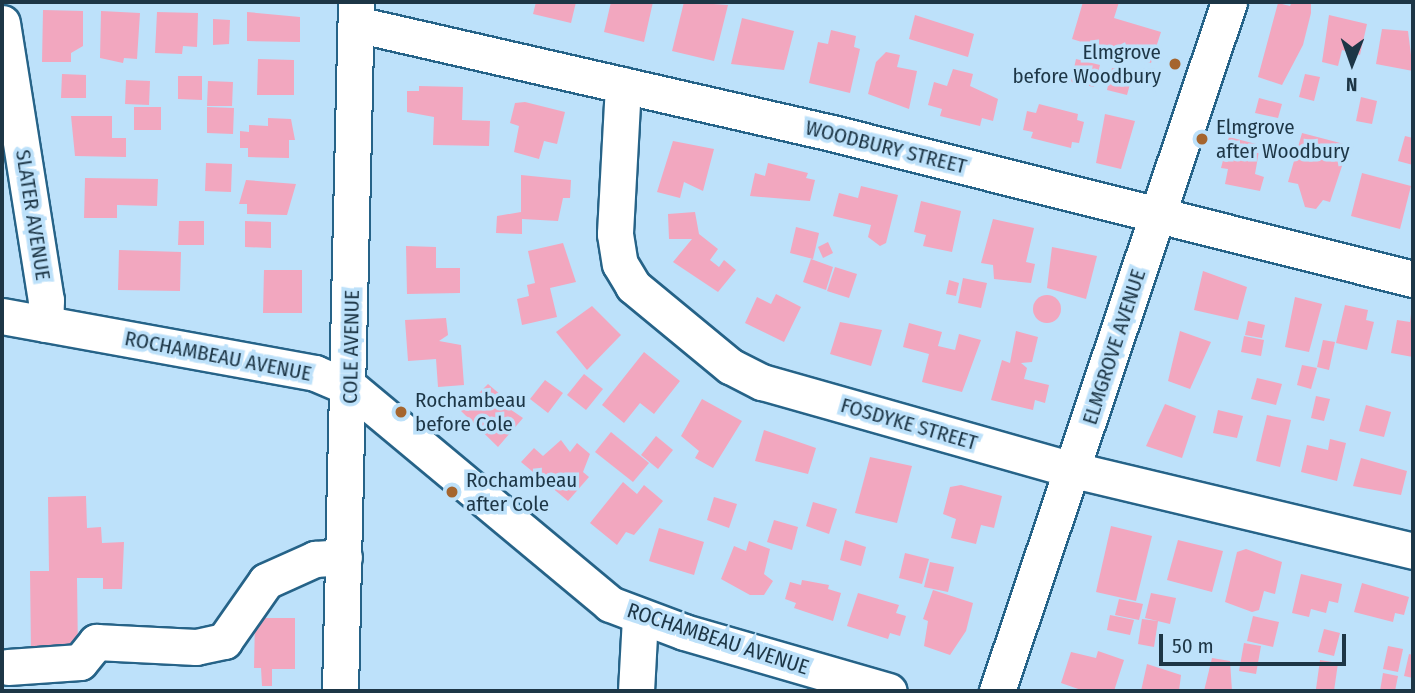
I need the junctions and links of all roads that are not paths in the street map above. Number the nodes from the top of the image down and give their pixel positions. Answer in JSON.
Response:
{"nodes":[{"id":1,"x":1229,"y":2,"type":"edge"},
{"id":2,"x":356,"y":13,"type":"edge"},
{"id":3,"x":2,"y":23,"type":"edge"},
{"id":4,"x":623,"y":85,"type":"junction"},
{"id":5,"x":1158,"y":216,"type":"junction"},
{"id":6,"x":1413,"y":279,"type":"edge"},
{"id":7,"x":2,"y":316,"type":"edge"},
{"id":8,"x":45,"y":324,"type":"junction"},
{"id":9,"x":351,"y":388,"type":"junction"},
{"id":10,"x":1074,"y":470,"type":"junction"},
{"id":11,"x":1413,"y":551,"type":"edge"},
{"id":12,"x":344,"y":557,"type":"junction"},
{"id":13,"x":640,"y":617,"type":"junction"},
{"id":14,"x":8,"y":667,"type":"dead end"},
{"id":15,"x":340,"y":691,"type":"edge"},
{"id":16,"x":636,"y":691,"type":"edge"},
{"id":17,"x":889,"y":691,"type":"edge"},
{"id":18,"x":997,"y":691,"type":"edge"}],
"edges":[{"from":1,"to":5,"type":"street","name":"ELMGROVE AVENUE"},
{"from":2,"to":4,"type":"street","name":"WOODBURY STREET"},
{"from":2,"to":9,"type":"street","name":"COLE AVENUE"},
{"from":3,"to":8,"type":"street","name":"SLATER AVENUE"},
{"from":4,"to":5,"type":"street","name":"WOODBURY STREET"},
{"from":4,"to":10,"type":"street","name":"FOSDYKE STREET"},
{"from":5,"to":6,"type":"street","name":"WOODBURY STREET"},
{"from":5,"to":10,"type":"street","name":"ELMGROVE AVENUE"},
{"from":7,"to":8,"type":"street","name":"ROCHAMBEAU AVENUE"},
{"from":8,"to":9,"type":"street","name":"ROCHAMBEAU AVENUE"},
{"from":9,"to":12,"type":"street","name":"COLE AVENUE"},
{"from":9,"to":13,"type":"street","name":"ROCHAMBEAU AVENUE"},
{"from":10,"to":11,"type":"street","name":"FOSDYKE STREET"},
{"from":10,"to":18,"type":"street","name":"ELMGROVE AVENUE"},
{"from":12,"to":14,"type":"street"},
{"from":12,"to":15,"type":"street","name":"COLE AVENUE"},
{"from":13,"to":16,"type":"street"},
{"from":13,"to":17,"type":"street","name":"ROCHAMBEAU AVENUE"}]}
